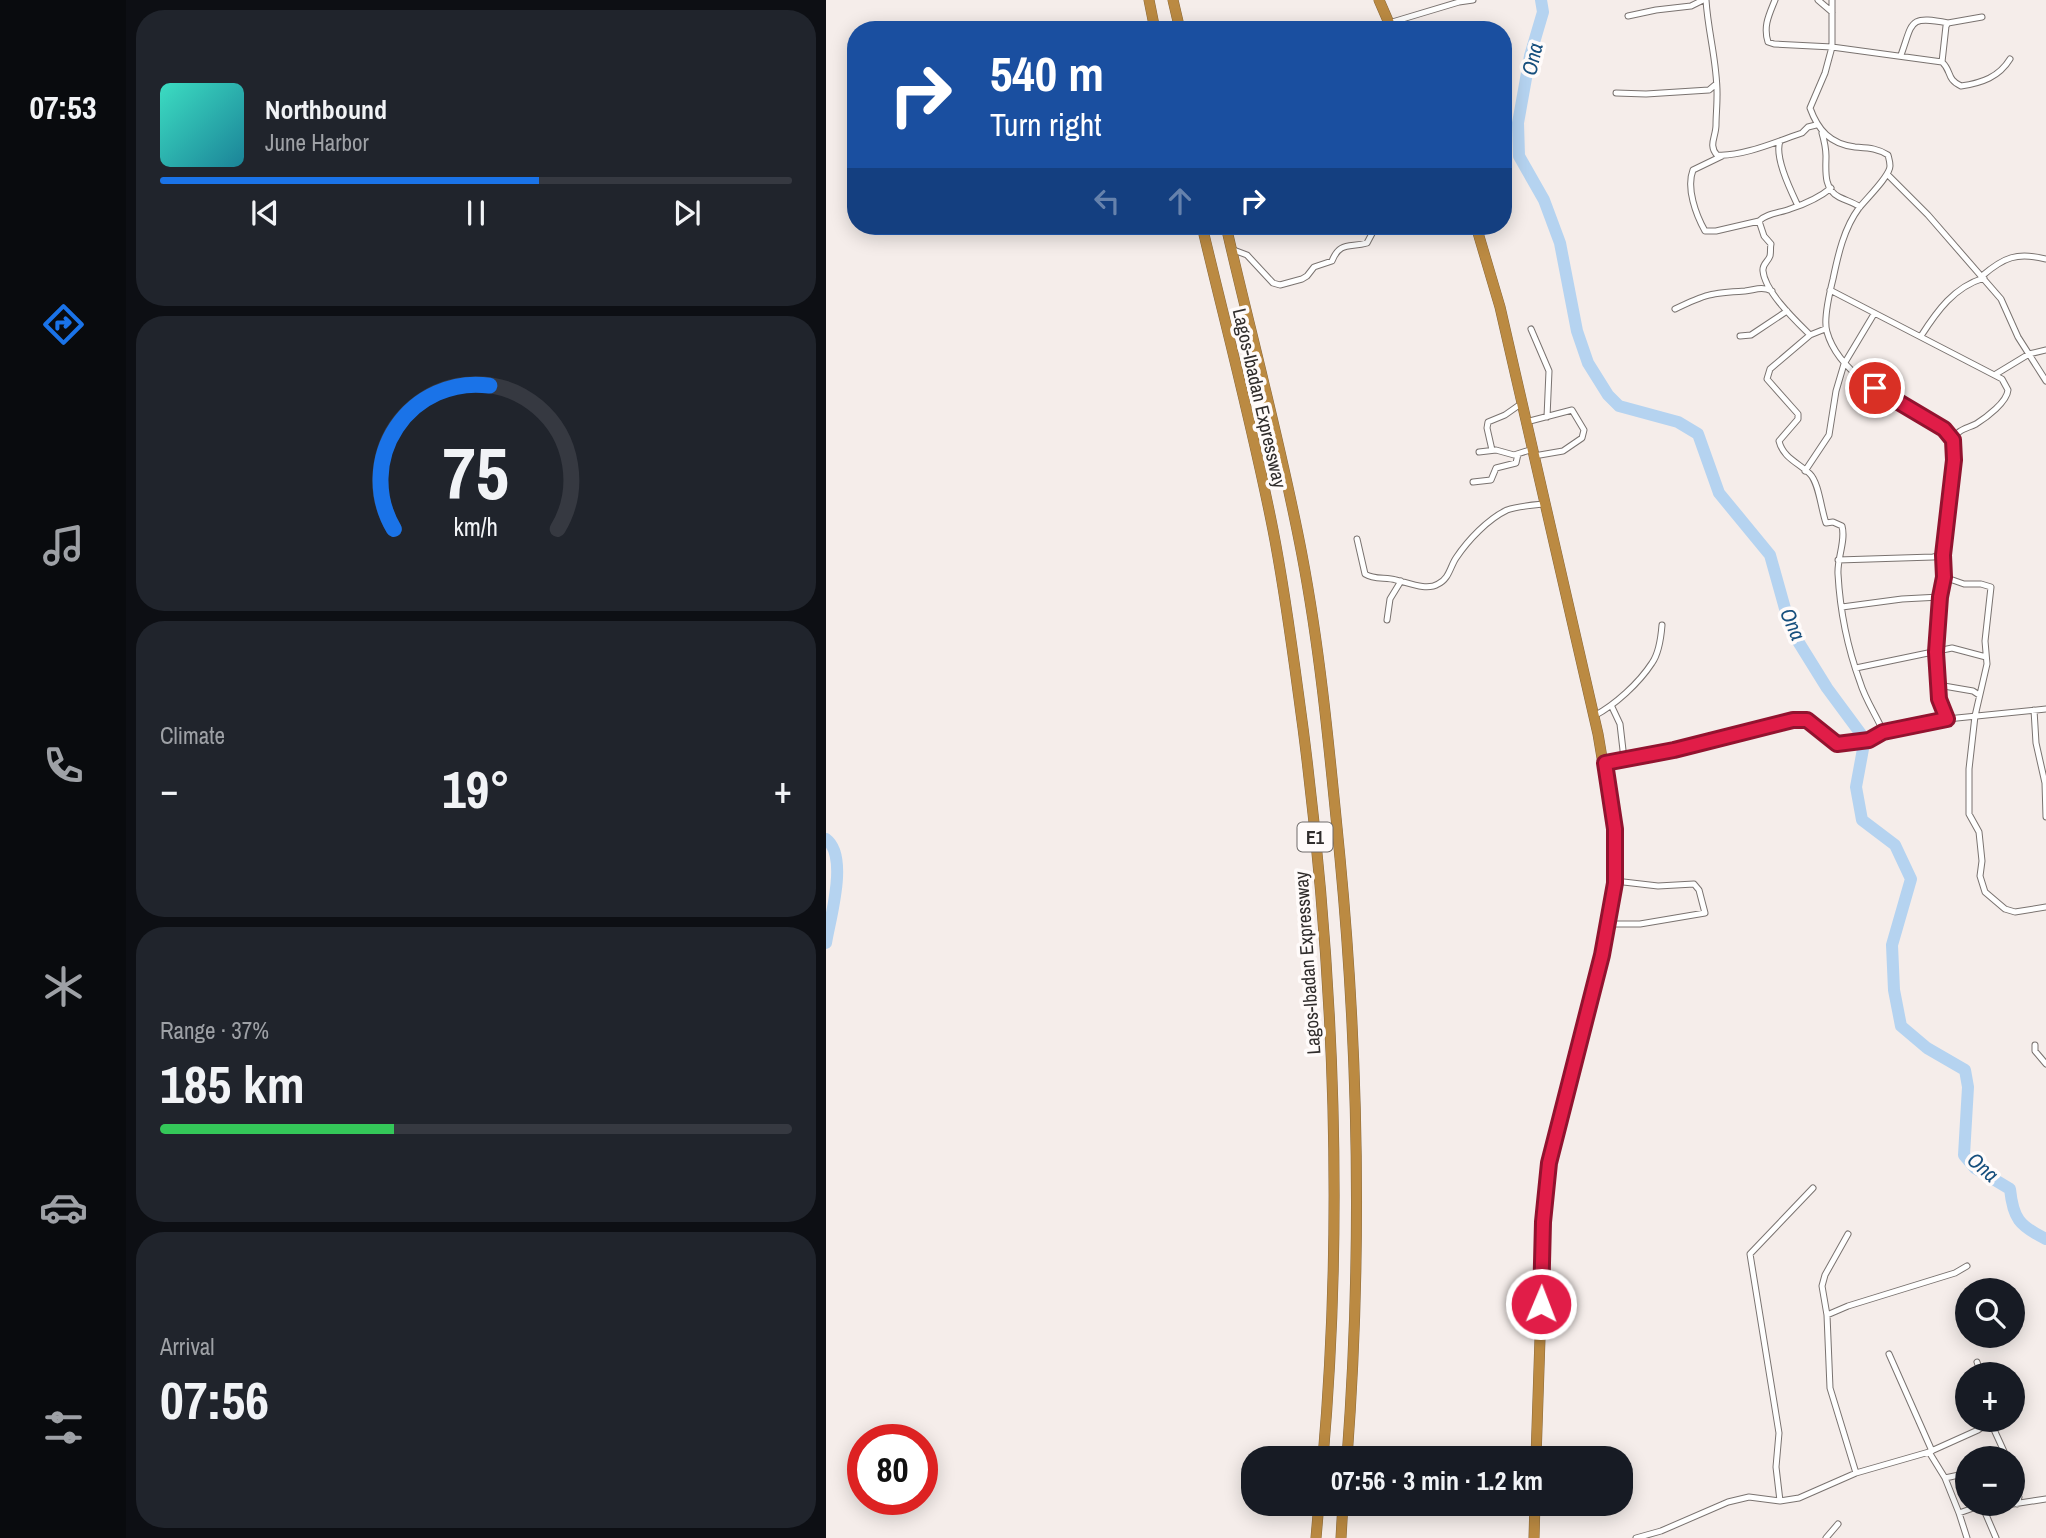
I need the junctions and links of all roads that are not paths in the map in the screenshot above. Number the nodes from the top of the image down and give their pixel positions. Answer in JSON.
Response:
{"nodes":[{"id":1,"x":1149,"y":0,"type":"edge"},
{"id":2,"x":1173,"y":0,"type":"edge"},
{"id":3,"x":1379,"y":0,"type":"edge"},
{"id":4,"x":1473,"y":0,"type":"edge"},
{"id":5,"x":1705,"y":0,"type":"edge"},
{"id":6,"x":1775,"y":0,"type":"edge"},
{"id":7,"x":1819,"y":0,"type":"edge"},
{"id":8,"x":1832,"y":1,"type":"edge"},
{"id":9,"x":1832,"y":12,"type":"junction"},
{"id":10,"x":1628,"y":16,"type":"dead end"},
{"id":11,"x":1982,"y":17,"type":"dead end"},
{"id":12,"x":1154,"y":21,"type":"edge"},
{"id":13,"x":1178,"y":21,"type":"edge"},
{"id":14,"x":1388,"y":21,"type":"edge"},
{"id":15,"x":1404,"y":21,"type":"edge"},
{"id":16,"x":1948,"y":23,"type":"junction"},
{"id":17,"x":1832,"y":47,"type":"junction"},
{"id":18,"x":1901,"y":55,"type":"junction"},
{"id":19,"x":2010,"y":59,"type":"dead end"},
{"id":20,"x":1942,"y":62,"type":"junction"},
{"id":21,"x":1716,"y":83,"type":"junction"},
{"id":22,"x":1616,"y":93,"type":"dead end"},
{"id":23,"x":1816,"y":125,"type":"junction"},
{"id":24,"x":1822,"y":133,"type":"junction"},
{"id":25,"x":1780,"y":141,"type":"junction"},
{"id":26,"x":1723,"y":156,"type":"junction"},
{"id":27,"x":1888,"y":175,"type":"junction"},
{"id":28,"x":1831,"y":188,"type":"junction"},
{"id":29,"x":1798,"y":206,"type":"junction"},
{"id":30,"x":1860,"y":207,"type":"junction"},
{"id":31,"x":1759,"y":221,"type":"junction"},
{"id":32,"x":1204,"y":235,"type":"edge"},
{"id":33,"x":1228,"y":235,"type":"edge"},
{"id":34,"x":1371,"y":235,"type":"edge"},
{"id":35,"x":1479,"y":235,"type":"edge"},
{"id":36,"x":1231,"y":249,"type":"junction"},
{"id":37,"x":2046,"y":259,"type":"edge"},
{"id":38,"x":1983,"y":277,"type":"junction"},
{"id":39,"x":1830,"y":290,"type":"junction"},
{"id":40,"x":1772,"y":291,"type":"junction"},
{"id":41,"x":1675,"y":309,"type":"dead end"},
{"id":42,"x":1787,"y":311,"type":"junction"},
{"id":43,"x":1874,"y":314,"type":"junction"},
{"id":44,"x":1531,"y":329,"type":"dead end"},
{"id":45,"x":1825,"y":329,"type":"junction"},
{"id":46,"x":1810,"y":335,"type":"junction"},
{"id":47,"x":1740,"y":336,"type":"dead end"},
{"id":48,"x":1921,"y":336,"type":"junction"},
{"id":49,"x":2046,"y":350,"type":"edge"},
{"id":50,"x":2029,"y":354,"type":"junction"},
{"id":51,"x":1844,"y":364,"type":"junction"},
{"id":52,"x":1996,"y":374,"type":"junction"},
{"id":53,"x":2046,"y":381,"type":"edge"},
{"id":54,"x":1522,"y":403,"type":"junction"},
{"id":55,"x":1547,"y":417,"type":"junction"},
{"id":56,"x":1526,"y":422,"type":"junction"},
{"id":57,"x":1953,"y":440,"type":"junction"},
{"id":58,"x":1492,"y":450,"type":"junction"},
{"id":59,"x":1479,"y":452,"type":"dead end"},
{"id":60,"x":1534,"y":452,"type":"junction"},
{"id":61,"x":1518,"y":454,"type":"junction"},
{"id":62,"x":1805,"y":471,"type":"junction"},
{"id":63,"x":1473,"y":482,"type":"dead end"},
{"id":64,"x":1546,"y":503,"type":"junction"},
{"id":65,"x":1357,"y":539,"type":"dead end"},
{"id":66,"x":1943,"y":555,"type":"junction"},
{"id":67,"x":1838,"y":560,"type":"junction"},
{"id":68,"x":1944,"y":577,"type":"junction"},
{"id":69,"x":1401,"y":582,"type":"junction"},
{"id":70,"x":1940,"y":597,"type":"junction"},
{"id":71,"x":1842,"y":607,"type":"junction"},
{"id":72,"x":1387,"y":620,"type":"dead end"},
{"id":73,"x":1662,"y":625,"type":"dead end"},
{"id":74,"x":1936,"y":652,"type":"junction"},
{"id":75,"x":1986,"y":657,"type":"junction"},
{"id":76,"x":1856,"y":668,"type":"junction"},
{"id":77,"x":1938,"y":685,"type":"junction"},
{"id":78,"x":1979,"y":695,"type":"junction"},
{"id":79,"x":1612,"y":707,"type":"junction"},
{"id":80,"x":2046,"y":709,"type":"edge"},
{"id":81,"x":2035,"y":710,"type":"junction"},
{"id":82,"x":1594,"y":716,"type":"junction"},
{"id":83,"x":1975,"y":716,"type":"junction"},
{"id":84,"x":1947,"y":719,"type":"junction"},
{"id":85,"x":1883,"y":732,"type":"junction"},
{"id":86,"x":1623,"y":759,"type":"junction"},
{"id":87,"x":1605,"y":763,"type":"junction"},
{"id":88,"x":2046,"y":817,"type":"edge"},
{"id":89,"x":1615,"y":881,"type":"junction"},
{"id":90,"x":2046,"y":907,"type":"edge"},
{"id":91,"x":1608,"y":924,"type":"junction"},
{"id":92,"x":2035,"y":1045,"type":"dead end"},
{"id":93,"x":2046,"y":1064,"type":"edge"},
{"id":94,"x":1813,"y":1188,"type":"dead end"},
{"id":95,"x":1848,"y":1234,"type":"dead end"},
{"id":96,"x":1968,"y":1266,"type":"dead end"},
{"id":97,"x":1827,"y":1315,"type":"junction"},
{"id":98,"x":1889,"y":1354,"type":"dead end"},
{"id":99,"x":1970,"y":1432,"type":"edge"},
{"id":100,"x":1324,"y":1446,"type":"edge"},
{"id":101,"x":1348,"y":1446,"type":"edge"},
{"id":102,"x":1536,"y":1446,"type":"edge"},
{"id":103,"x":1930,"y":1451,"type":"junction"},
{"id":104,"x":1856,"y":1473,"type":"junction"},
{"id":105,"x":1955,"y":1477,"type":"edge"},
{"id":106,"x":1944,"y":1478,"type":"junction"},
{"id":107,"x":2046,"y":1499,"type":"edge"},
{"id":108,"x":1780,"y":1500,"type":"junction"},
{"id":109,"x":2025,"y":1503,"type":"edge"},
{"id":110,"x":1955,"y":1504,"type":"edge"},
{"id":111,"x":1318,"y":1516,"type":"edge"},
{"id":112,"x":1342,"y":1516,"type":"edge"},
{"id":113,"x":1535,"y":1516,"type":"edge"},
{"id":114,"x":1960,"y":1516,"type":"edge"},
{"id":115,"x":1986,"y":1516,"type":"edge"},
{"id":116,"x":1838,"y":1524,"type":"dead end"},
{"id":117,"x":1317,"y":1538,"type":"edge"},
{"id":118,"x":1341,"y":1538,"type":"edge"},
{"id":119,"x":1534,"y":1538,"type":"edge"},
{"id":120,"x":1636,"y":1538,"type":"edge"},
{"id":121,"x":1826,"y":1538,"type":"edge"},
{"id":122,"x":1966,"y":1538,"type":"edge"},
{"id":123,"x":1996,"y":1538,"type":"edge"}],
"edges":[{"from":1,"to":12,"type":"highway"},
{"from":2,"to":13,"type":"highway"},
{"from":3,"to":14,"type":"highway"},
{"from":4,"to":15,"type":"street"},
{"from":5,"to":10,"type":"street"},
{"from":5,"to":21,"type":"street"},
{"from":6,"to":17,"type":"street"},
{"from":7,"to":8,"type":"street"},
{"from":7,"to":9,"type":"street"},
{"from":8,"to":9,"type":"street"},
{"from":9,"to":17,"type":"street"},
{"from":11,"to":16,"type":"street"},
{"from":16,"to":18,"type":"street"},
{"from":16,"to":20,"type":"street"},
{"from":17,"to":18,"type":"street"},
{"from":17,"to":23,"type":"street"},
{"from":18,"to":20,"type":"street"},
{"from":19,"to":20,"type":"street"},
{"from":21,"to":22,"type":"street"},
{"from":21,"to":26,"type":"street"},
{"from":23,"to":24,"type":"street"},
{"from":23,"to":25,"type":"street"},
{"from":24,"to":27,"type":"street"},
{"from":24,"to":28,"type":"street"},
{"from":25,"to":26,"type":"street"},
{"from":25,"to":29,"type":"street"},
{"from":26,"to":31,"type":"street"},
{"from":27,"to":30,"type":"street"},
{"from":27,"to":38,"type":"street"},
{"from":28,"to":29,"type":"street"},
{"from":28,"to":30,"type":"street"},
{"from":29,"to":31,"type":"street"},
{"from":30,"to":39,"type":"street"},
{"from":31,"to":40,"type":"street"},
{"from":32,"to":100,"type":"highway","name":"Lagos-Ibadan Expressway","number":"E1"},
{"from":33,"to":36,"type":"highway","name":"Lagos-Ibadan Expressway","number":"E1"},
{"from":34,"to":36,"type":"street"},
{"from":35,"to":54,"type":"highway"},
{"from":36,"to":101,"type":"highway","name":"Lagos-Ibadan Expressway","number":"E1"},
{"from":37,"to":38,"type":"street"},
{"from":38,"to":48,"type":"street"},
{"from":38,"to":50,"type":"street"},
{"from":39,"to":43,"type":"street"},
{"from":39,"to":45,"type":"street"},
{"from":40,"to":41,"type":"street"},
{"from":40,"to":42,"type":"street"},
{"from":42,"to":46,"type":"street"},
{"from":42,"to":47,"type":"street"},
{"from":43,"to":48,"type":"street"},
{"from":43,"to":51,"type":"street"},
{"from":44,"to":55,"type":"street"},
{"from":45,"to":46,"type":"street"},
{"from":45,"to":51,"type":"street"},
{"from":46,"to":62,"type":"street"},
{"from":48,"to":52,"type":"street"},
{"from":49,"to":50,"type":"street"},
{"from":50,"to":52,"type":"street"},
{"from":50,"to":53,"type":"street"},
{"from":51,"to":57,"type":"street"},
{"from":51,"to":62,"type":"street"},
{"from":52,"to":57,"type":"street"},
{"from":54,"to":56,"type":"highway"},
{"from":54,"to":58,"type":"street"},
{"from":55,"to":56,"type":"street"},
{"from":55,"to":60,"type":"street"},
{"from":56,"to":60,"type":"highway"},
{"from":57,"to":66,"type":"street"},
{"from":58,"to":59,"type":"street"},
{"from":58,"to":61,"type":"street"},
{"from":60,"to":61,"type":"street"},
{"from":60,"to":64,"type":"highway"},
{"from":61,"to":63,"type":"street"},
{"from":62,"to":67,"type":"street"},
{"from":64,"to":69,"type":"street"},
{"from":64,"to":82,"type":"highway"},
{"from":65,"to":69,"type":"street"},
{"from":66,"to":67,"type":"street"},
{"from":66,"to":68,"type":"street"},
{"from":67,"to":71,"type":"street"},
{"from":68,"to":70,"type":"street"},
{"from":68,"to":75,"type":"street"},
{"from":69,"to":72,"type":"street"},
{"from":70,"to":71,"type":"street"},
{"from":70,"to":74,"type":"street"},
{"from":71,"to":76,"type":"street"},
{"from":73,"to":79,"type":"street"},
{"from":74,"to":75,"type":"street"},
{"from":74,"to":76,"type":"street"},
{"from":74,"to":77,"type":"street"},
{"from":75,"to":78,"type":"street"},
{"from":76,"to":85,"type":"street"},
{"from":77,"to":78,"type":"street"},
{"from":77,"to":84,"type":"street"},
{"from":78,"to":83,"type":"street"},
{"from":79,"to":82,"type":"street"},
{"from":79,"to":86,"type":"street"},
{"from":80,"to":81,"type":"street"},
{"from":81,"to":83,"type":"street"},
{"from":81,"to":88,"type":"street"},
{"from":82,"to":87,"type":"highway"},
{"from":83,"to":84,"type":"street"},
{"from":83,"to":90,"type":"street"},
{"from":84,"to":85,"type":"street"},
{"from":85,"to":86,"type":"street"},
{"from":86,"to":87,"type":"street"},
{"from":87,"to":89,"type":"highway"},
{"from":89,"to":91,"type":"highway"},
{"from":89,"to":91,"type":"street"},
{"from":91,"to":102,"type":"highway"},
{"from":92,"to":93,"type":"street"},
{"from":94,"to":108,"type":"street"},
{"from":95,"to":97,"type":"street"},
{"from":96,"to":97,"type":"street"},
{"from":97,"to":104,"type":"street"},
{"from":98,"to":103,"type":"street"},
{"from":99,"to":103,"type":"street"},
{"from":103,"to":104,"type":"street"},
{"from":103,"to":106,"type":"street"},
{"from":104,"to":108,"type":"street"},
{"from":105,"to":106,"type":"street"},
{"from":106,"to":110,"type":"street"},
{"from":107,"to":109,"type":"street"},
{"from":108,"to":120,"type":"street"},
{"from":111,"to":117,"type":"highway"},
{"from":112,"to":118,"type":"highway"},
{"from":113,"to":119,"type":"highway"},
{"from":114,"to":122,"type":"street"},
{"from":115,"to":123,"type":"street"},
{"from":116,"to":121,"type":"street"}]}
